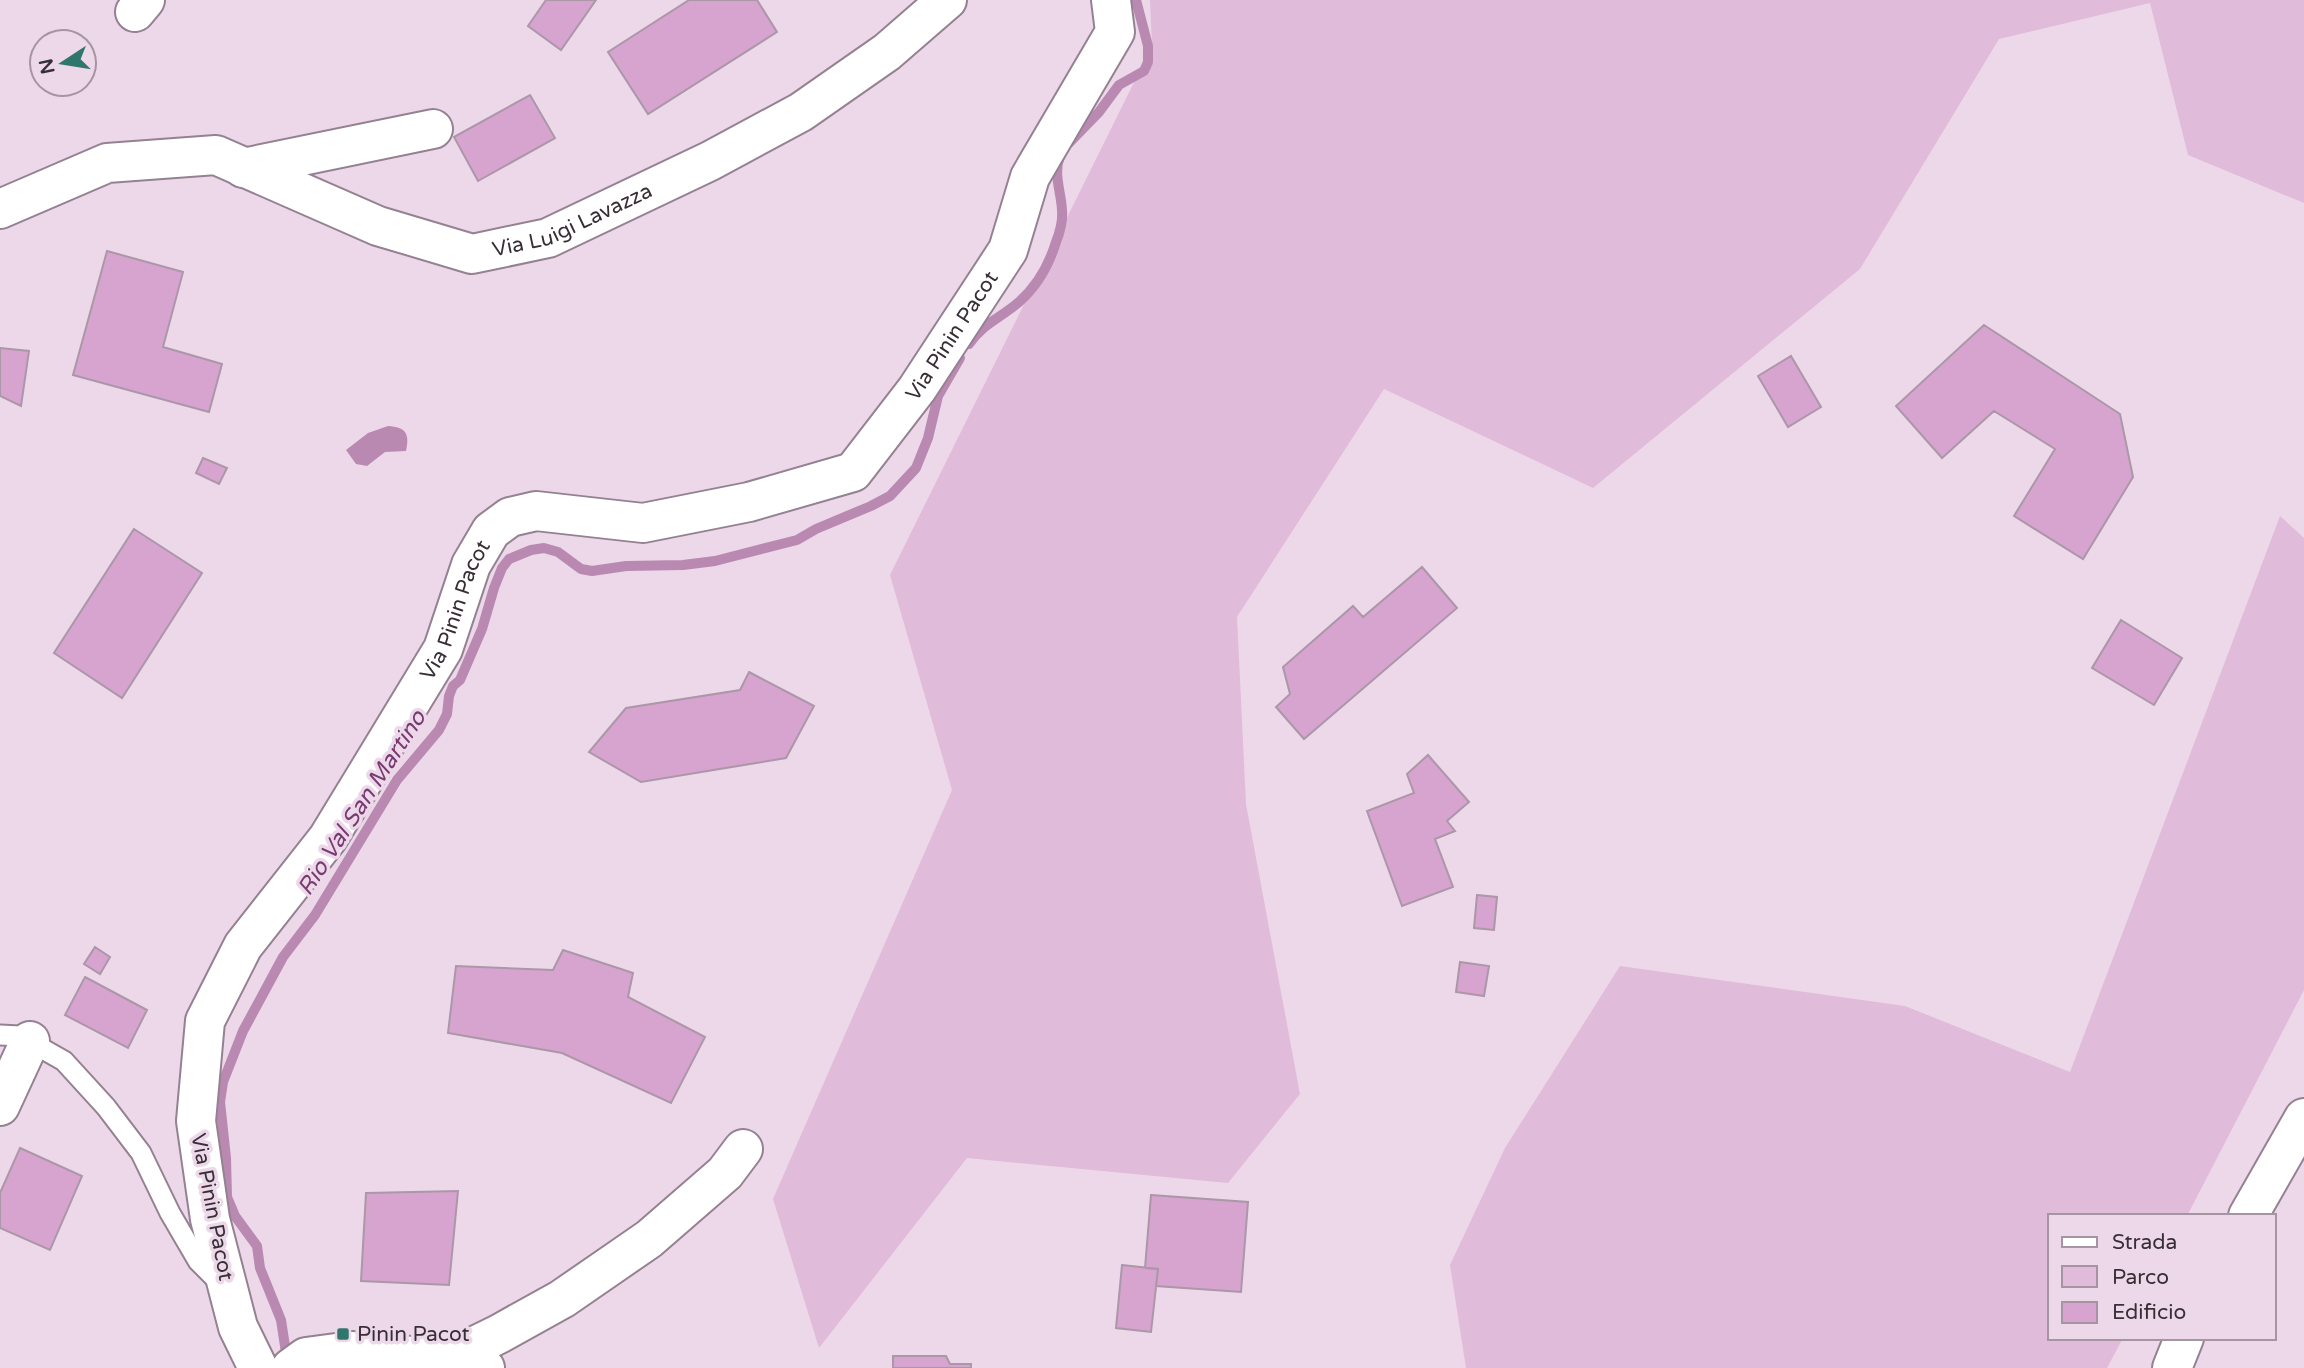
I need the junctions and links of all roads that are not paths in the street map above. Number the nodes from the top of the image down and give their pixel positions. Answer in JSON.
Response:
{"nodes":[{"id":1,"x":947,"y":0,"type":"edge"},
{"id":2,"x":1111,"y":0,"type":"edge"},
{"id":3,"x":433,"y":130,"type":"dead end"},
{"id":4,"x":243,"y":168,"type":"junction"},
{"id":5,"x":0,"y":209,"type":"edge"},
{"id":6,"x":15,"y":1038,"type":"edge"},
{"id":7,"x":0,"y":1106,"type":"edge"},
{"id":8,"x":2304,"y":1118,"type":"edge"},
{"id":9,"x":743,"y":1149,"type":"dead end"},
{"id":10,"x":2249,"y":1214,"type":"edge"},
{"id":11,"x":228,"y":1292,"type":"junction"},
{"id":12,"x":2183,"y":1340,"type":"edge"},
{"id":13,"x":448,"y":1359,"type":"junction"},
{"id":14,"x":299,"y":1363,"type":"edge"},
{"id":15,"x":258,"y":1368,"type":"edge"},
{"id":16,"x":485,"y":1368,"type":"edge"},
{"id":17,"x":2172,"y":1368,"type":"edge"}],
"edges":[{"from":1,"to":4,"type":"street","name":"Via Luigi Lavazza"},
{"from":2,"to":11,"type":"street","name":"Via Pinin Pacot"},
{"from":3,"to":4,"type":"street"},
{"from":4,"to":5,"type":"street","name":"Via Luigi Lavazza"},
{"from":6,"to":7,"type":"street"},
{"from":6,"to":11,"type":"lane"},
{"from":8,"to":10,"type":"street"},
{"from":9,"to":13,"type":"street"},
{"from":11,"to":15,"type":"street","name":"Via Pinin Pacot"},
{"from":12,"to":17,"type":"street"},
{"from":13,"to":14,"type":"street"},
{"from":13,"to":16,"type":"street"}]}
